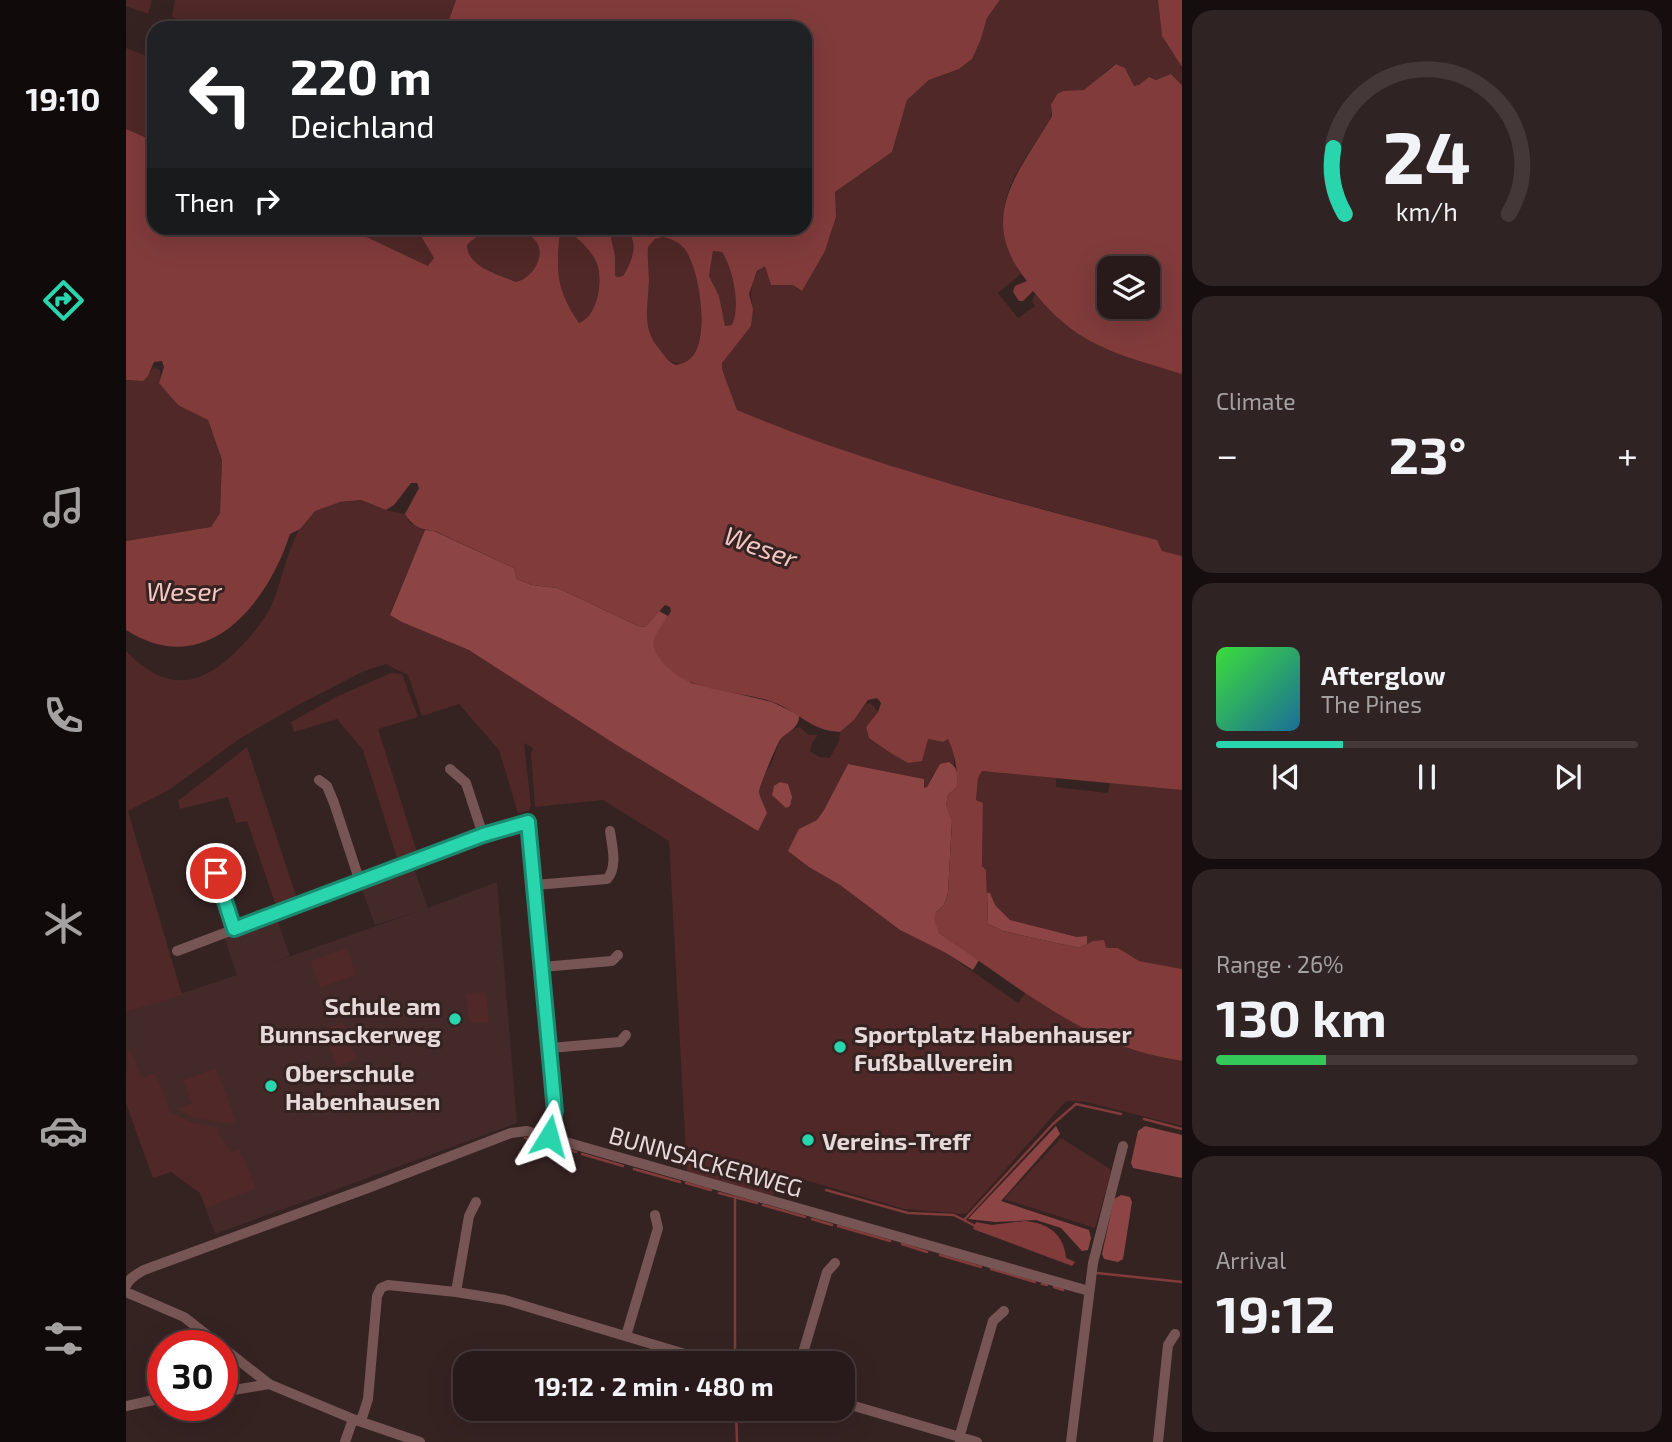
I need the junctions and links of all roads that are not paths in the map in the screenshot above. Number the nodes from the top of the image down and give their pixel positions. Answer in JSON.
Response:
{"nodes":[{"id":1,"x":450,"y":769,"type":"dead end"},
{"id":2,"x":319,"y":780,"type":"dead end"},
{"id":3,"x":610,"y":831,"type":"dead end"},
{"id":4,"x":483,"y":835,"type":"junction"},
{"id":5,"x":202,"y":863,"type":"dead end"},
{"id":6,"x":360,"y":882,"type":"junction"},
{"id":7,"x":535,"y":885,"type":"junction"},
{"id":8,"x":234,"y":929,"type":"junction"},
{"id":9,"x":177,"y":951,"type":"dead end"},
{"id":10,"x":618,"y":955,"type":"dead end"},
{"id":11,"x":542,"y":967,"type":"junction"},
{"id":12,"x":626,"y":1035,"type":"dead end"},
{"id":13,"x":550,"y":1048,"type":"junction"},
{"id":14,"x":549,"y":1136,"type":"junction"},
{"id":15,"x":1123,"y":1146,"type":"dead end"},
{"id":16,"x":476,"y":1202,"type":"dead end"},
{"id":17,"x":655,"y":1215,"type":"dead end"},
{"id":18,"x":835,"y":1263,"type":"dead end"},
{"id":19,"x":126,"y":1289,"type":"edge"},
{"id":20,"x":456,"y":1292,"type":"junction"},
{"id":21,"x":1089,"y":1292,"type":"junction"},
{"id":22,"x":1004,"y":1311,"type":"dead end"},
{"id":23,"x":201,"y":1330,"type":"edge"},
{"id":24,"x":1175,"y":1334,"type":"dead end"},
{"id":25,"x":626,"y":1336,"type":"junction"},
{"id":26,"x":675,"y":1351,"type":"edge"},
{"id":27,"x":804,"y":1351,"type":"edge"},
{"id":28,"x":238,"y":1359,"type":"edge"},
{"id":29,"x":269,"y":1384,"type":"junction"},
{"id":30,"x":238,"y":1389,"type":"edge"},
{"id":31,"x":147,"y":1401,"type":"edge"},
{"id":32,"x":126,"y":1406,"type":"edge"},
{"id":33,"x":855,"y":1406,"type":"edge"},
{"id":34,"x":357,"y":1420,"type":"junction"},
{"id":35,"x":959,"y":1438,"type":"junction"},
{"id":36,"x":345,"y":1442,"type":"edge"},
{"id":37,"x":420,"y":1442,"type":"edge"},
{"id":38,"x":977,"y":1442,"type":"edge"},
{"id":39,"x":1071,"y":1442,"type":"edge"},
{"id":40,"x":1158,"y":1442,"type":"edge"}],
"edges":[{"from":1,"to":4,"type":"street"},
{"from":2,"to":6,"type":"street"},
{"from":3,"to":7,"type":"street"},
{"from":4,"to":6,"type":"street"},
{"from":4,"to":7,"type":"street"},
{"from":5,"to":8,"type":"street"},
{"from":6,"to":8,"type":"street"},
{"from":7,"to":11,"type":"street"},
{"from":8,"to":9,"type":"street"},
{"from":10,"to":11,"type":"street"},
{"from":11,"to":13,"type":"street"},
{"from":12,"to":13,"type":"street"},
{"from":13,"to":14,"type":"street"},
{"from":14,"to":19,"type":"street","name":"BUNNSACKERWEG"},
{"from":14,"to":21,"type":"street","name":"BUNNSACKERWEG"},
{"from":15,"to":21,"type":"street"},
{"from":16,"to":20,"type":"street"},
{"from":17,"to":25,"type":"street"},
{"from":18,"to":27,"type":"street"},
{"from":19,"to":23,"type":"street"},
{"from":20,"to":25,"type":"street"},
{"from":20,"to":34,"type":"street"},
{"from":21,"to":39,"type":"street"},
{"from":22,"to":35,"type":"street"},
{"from":24,"to":40,"type":"street"},
{"from":25,"to":26,"type":"street"},
{"from":28,"to":29,"type":"street"},
{"from":29,"to":30,"type":"street"},
{"from":29,"to":34,"type":"street"},
{"from":31,"to":32,"type":"street"},
{"from":33,"to":35,"type":"street"},
{"from":34,"to":36,"type":"street"},
{"from":34,"to":37,"type":"street"},
{"from":35,"to":38,"type":"street"}]}
